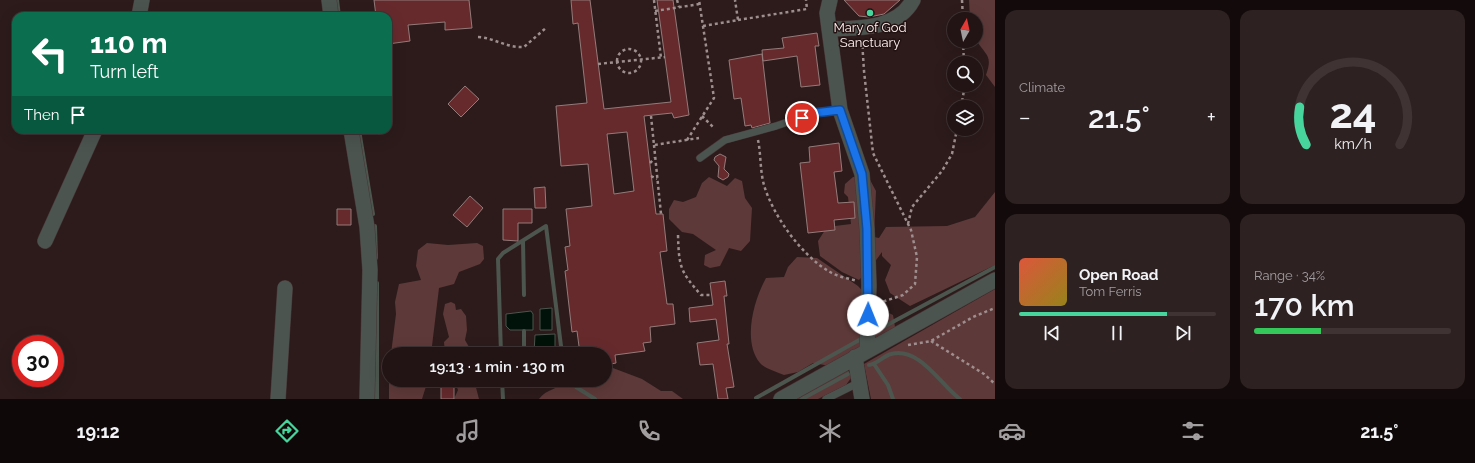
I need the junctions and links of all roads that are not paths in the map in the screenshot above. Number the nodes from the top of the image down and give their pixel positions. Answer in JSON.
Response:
{"nodes":[{"id":1,"x":142,"y":0,"type":"edge"},
{"id":2,"x":329,"y":0,"type":"edge"},
{"id":3,"x":830,"y":0,"type":"edge"},
{"id":4,"x":913,"y":0,"type":"edge"},
{"id":5,"x":140,"y":12,"type":"edge"},
{"id":6,"x":330,"y":12,"type":"edge"},
{"id":7,"x":829,"y":29,"type":"junction"},
{"id":8,"x":840,"y":110,"type":"junction"},
{"id":9,"x":94,"y":134,"type":"edge"},
{"id":10,"x":352,"y":134,"type":"edge"},
{"id":11,"x":700,"y":158,"type":"dead end"},
{"id":12,"x":45,"y":241,"type":"dead end"},
{"id":13,"x":995,"y":280,"type":"edge"},
{"id":14,"x":285,"y":288,"type":"dead end"},
{"id":15,"x":861,"y":354,"type":"junction"},
{"id":16,"x":858,"y":383,"type":"junction"},
{"id":17,"x":278,"y":399,"type":"edge"},
{"id":18,"x":367,"y":399,"type":"edge"},
{"id":19,"x":781,"y":399,"type":"edge"},
{"id":20,"x":826,"y":399,"type":"edge"},
{"id":21,"x":862,"y":399,"type":"edge"}],
"edges":[{"from":1,"to":5,"type":"street"},
{"from":2,"to":6,"type":"street"},
{"from":3,"to":7,"type":"street"},
{"from":4,"to":7,"type":"street"},
{"from":7,"to":8,"type":"street"},
{"from":8,"to":11,"type":"lane"},
{"from":8,"to":15,"type":"street"},
{"from":9,"to":12,"type":"street"},
{"from":10,"to":18,"type":"street"},
{"from":13,"to":15,"type":"street"},
{"from":14,"to":17,"type":"street"},
{"from":15,"to":16,"type":"street"},
{"from":15,"to":19,"type":"street"},
{"from":16,"to":20,"type":"lane"},
{"from":16,"to":21,"type":"street"}]}
